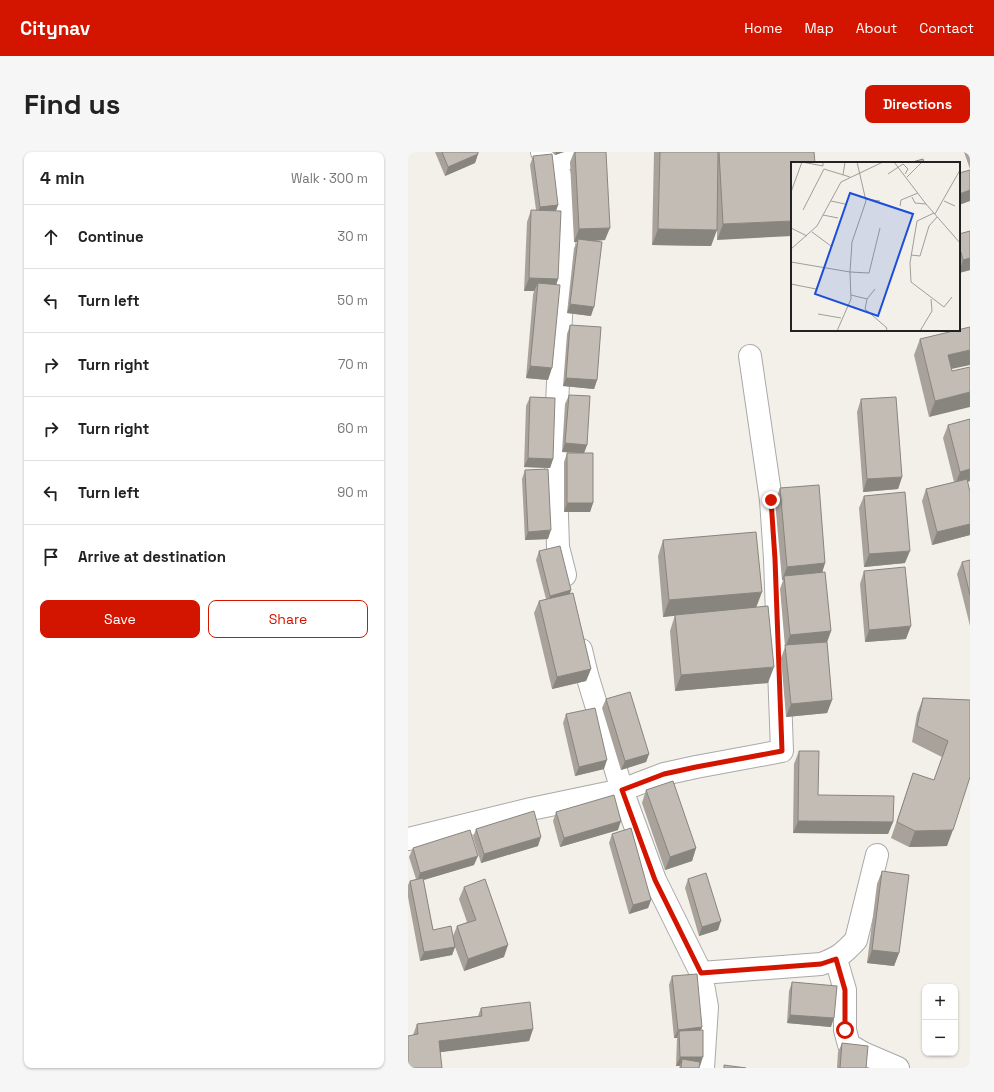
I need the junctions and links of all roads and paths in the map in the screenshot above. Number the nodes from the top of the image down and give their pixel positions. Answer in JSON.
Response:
{"nodes":[{"id":1,"x":594,"y":152,"type":"edge"},
{"id":2,"x":548,"y":157,"type":"edge"},
{"id":3,"x":750,"y":356,"type":"dead end"},
{"id":4,"x":568,"y":592,"type":"edge"},
{"id":5,"x":577,"y":630,"type":"edge"},
{"id":6,"x":622,"y":790,"type":"junction"},
{"id":7,"x":408,"y":839,"type":"edge"},
{"id":8,"x":877,"y":855,"type":"dead end"},
{"id":9,"x":836,"y":959,"type":"junction"},
{"id":10,"x":701,"y":973,"type":"junction"},
{"id":11,"x":703,"y":1068,"type":"edge"},
{"id":12,"x":898,"y":1068,"type":"edge"}],
"edges":[{"from":1,"to":2,"type":"street"},
{"from":2,"to":4,"type":"street"},
{"from":3,"to":6,"type":"street"},
{"from":5,"to":6,"type":"street"},
{"from":6,"to":7,"type":"street"},
{"from":6,"to":10,"type":"street"},
{"from":8,"to":9,"type":"street"},
{"from":9,"to":10,"type":"street"},
{"from":9,"to":12,"type":"street"},
{"from":10,"to":11,"type":"street"}]}
